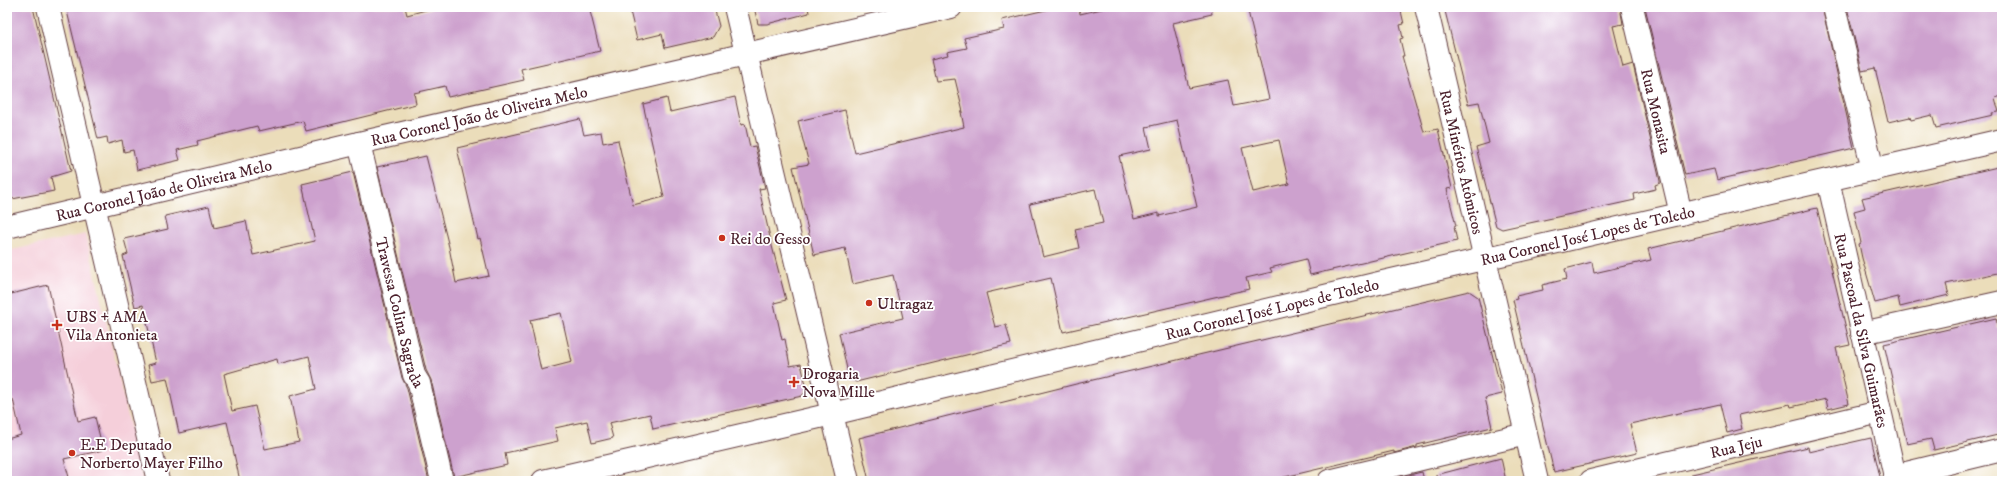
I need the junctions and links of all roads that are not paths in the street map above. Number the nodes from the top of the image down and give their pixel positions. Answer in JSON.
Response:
{"nodes":[{"id":1,"x":48,"y":7,"type":"edge"},
{"id":2,"x":735,"y":7,"type":"edge"},
{"id":3,"x":951,"y":7,"type":"edge"},
{"id":4,"x":1426,"y":7,"type":"edge"},
{"id":5,"x":1632,"y":7,"type":"edge"},
{"id":6,"x":1834,"y":7,"type":"edge"},
{"id":7,"x":746,"y":54,"type":"junction"},
{"id":8,"x":2002,"y":140,"type":"edge"},
{"id":9,"x":359,"y":143,"type":"junction"},
{"id":10,"x":1874,"y":170,"type":"junction"},
{"id":11,"x":1828,"y":180,"type":"junction"},
{"id":12,"x":94,"y":205,"type":"junction"},
{"id":13,"x":1681,"y":214,"type":"junction"},
{"id":14,"x":7,"y":227,"type":"edge"},
{"id":15,"x":1485,"y":258,"type":"junction"},
{"id":16,"x":2002,"y":302,"type":"edge"},
{"id":17,"x":1862,"y":333,"type":"junction"},
{"id":18,"x":1880,"y":412,"type":"junction"},
{"id":19,"x":832,"y":414,"type":"junction"},
{"id":20,"x":1526,"y":434,"type":"junction"},
{"id":21,"x":2002,"y":450,"type":"edge"},
{"id":22,"x":1895,"y":478,"type":"edge"},
{"id":23,"x":158,"y":481,"type":"edge"},
{"id":24,"x":442,"y":481,"type":"edge"},
{"id":25,"x":543,"y":481,"type":"edge"},
{"id":26,"x":848,"y":481,"type":"edge"},
{"id":27,"x":1329,"y":481,"type":"edge"},
{"id":28,"x":1537,"y":481,"type":"edge"},
{"id":29,"x":1591,"y":481,"type":"edge"}],
"edges":[{"from":1,"to":12,"type":"street"},
{"from":2,"to":7,"type":"street"},
{"from":3,"to":7,"type":"street","name":"Rua Coronel João de Oliveira Melo"},
{"from":4,"to":15,"type":"street","name":"Rua Minérios Atômicos"},
{"from":5,"to":13,"type":"street","name":"Rua Monasita"},
{"from":6,"to":10,"type":"street"},
{"from":7,"to":9,"type":"street","name":"Rua Coronel João de Oliveira Melo"},
{"from":7,"to":19,"type":"street"},
{"from":8,"to":10,"type":"street","name":"Rua Coronel José Lopes de Toledo"},
{"from":9,"to":12,"type":"street","name":"Rua Coronel João de Oliveira Melo"},
{"from":9,"to":24,"type":"street","name":"Travessa Colina Sagrada"},
{"from":10,"to":11,"type":"street","name":"Rua Coronel José Lopes de Toledo"},
{"from":11,"to":13,"type":"street","name":"Rua Coronel José Lopes de Toledo"},
{"from":11,"to":17,"type":"street","name":"Rua Pascoal da Silva Guimarães"},
{"from":12,"to":14,"type":"street","name":"Rua Coronel João de Oliveira Melo"},
{"from":12,"to":23,"type":"street"},
{"from":13,"to":15,"type":"street","name":"Rua Coronel José Lopes de Toledo"},
{"from":15,"to":19,"type":"street","name":"Rua Coronel José Lopes de Toledo"},
{"from":15,"to":20,"type":"street","name":"Rua Minérios Atômicos"},
{"from":16,"to":17,"type":"street"},
{"from":17,"to":18,"type":"street","name":"Rua Pascoal da Silva Guimarães"},
{"from":18,"to":22,"type":"street","name":"Rua Pascoal da Silva Guimarães"},
{"from":18,"to":29,"type":"street","name":"Rua Jeju"},
{"from":19,"to":25,"type":"street","name":"Rua Coronel José Lopes de Toledo"},
{"from":19,"to":26,"type":"street"},
{"from":20,"to":27,"type":"street"},
{"from":20,"to":28,"type":"street","name":"Rua Minérios Atômicos"},
{"from":21,"to":22,"type":"street"}]}
